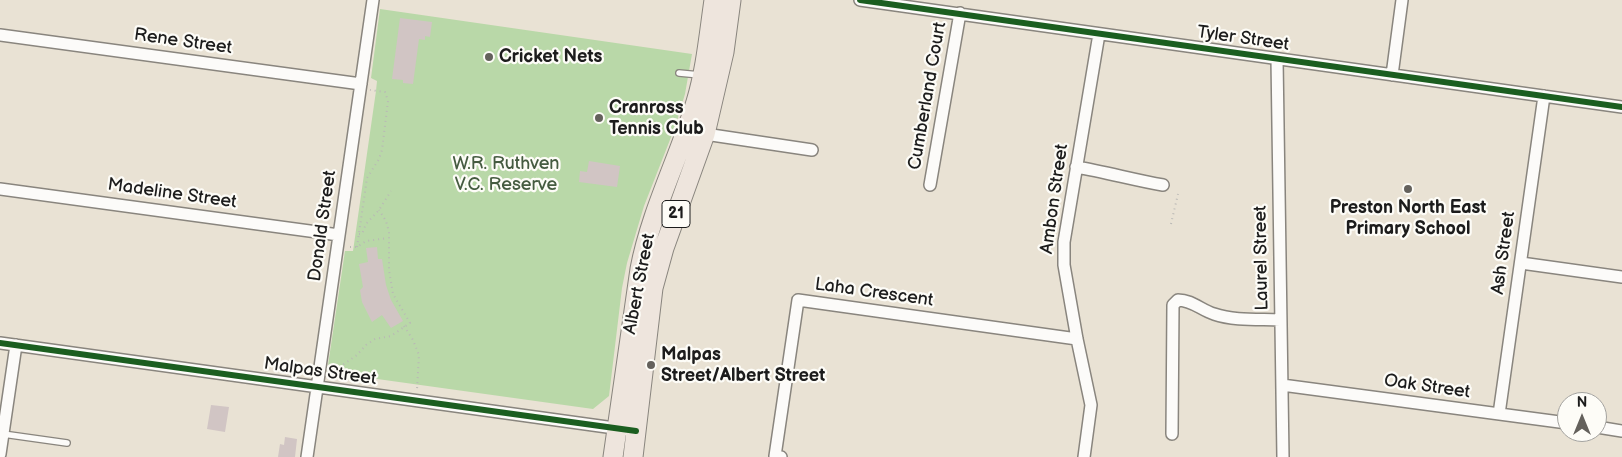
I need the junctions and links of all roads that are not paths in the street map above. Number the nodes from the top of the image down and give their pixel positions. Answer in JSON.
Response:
{"nodes":[{"id":1,"x":373,"y":0,"type":"edge"},
{"id":2,"x":714,"y":0,"type":"edge"},
{"id":3,"x":731,"y":0,"type":"edge"},
{"id":4,"x":860,"y":0,"type":"edge"},
{"id":5,"x":1402,"y":0,"type":"edge"},
{"id":6,"x":960,"y":13,"type":"junction"},
{"id":7,"x":1098,"y":34,"type":"junction"},
{"id":8,"x":0,"y":35,"type":"edge"},
{"id":9,"x":1277,"y":59,"type":"junction"},
{"id":10,"x":679,"y":73,"type":"dead end"},
{"id":11,"x":1392,"y":75,"type":"junction"},
{"id":12,"x":702,"y":76,"type":"junction"},
{"id":13,"x":361,"y":86,"type":"junction"},
{"id":14,"x":1544,"y":96,"type":"junction"},
{"id":15,"x":1622,"y":107,"type":"edge"},
{"id":16,"x":706,"y":134,"type":"junction"},
{"id":17,"x":812,"y":150,"type":"dead end"},
{"id":18,"x":1076,"y":167,"type":"junction"},
{"id":19,"x":930,"y":185,"type":"dead end"},
{"id":20,"x":1163,"y":185,"type":"dead end"},
{"id":21,"x":0,"y":189,"type":"edge"},
{"id":22,"x":340,"y":235,"type":"junction"},
{"id":23,"x":645,"y":242,"type":"junction"},
{"id":24,"x":664,"y":248,"type":"junction"},
{"id":25,"x":1520,"y":263,"type":"junction"},
{"id":26,"x":1622,"y":276,"type":"edge"},
{"id":27,"x":1280,"y":320,"type":"junction"},
{"id":28,"x":1077,"y":339,"type":"junction"},
{"id":29,"x":0,"y":343,"type":"edge"},
{"id":30,"x":16,"y":345,"type":"junction"},
{"id":31,"x":1282,"y":385,"type":"junction"},
{"id":32,"x":317,"y":387,"type":"junction"},
{"id":33,"x":1500,"y":414,"type":"junction"},
{"id":34,"x":1557,"y":422,"type":"edge"},
{"id":35,"x":616,"y":428,"type":"junction"},
{"id":36,"x":1607,"y":429,"type":"edge"},
{"id":37,"x":636,"y":431,"type":"junction"},
{"id":38,"x":1622,"y":431,"type":"edge"},
{"id":39,"x":3,"y":434,"type":"junction"},
{"id":40,"x":1172,"y":434,"type":"dead end"},
{"id":41,"x":67,"y":443,"type":"dead end"},
{"id":42,"x":0,"y":454,"type":"edge"},
{"id":43,"x":307,"y":457,"type":"edge"},
{"id":44,"x":613,"y":457,"type":"edge"},
{"id":45,"x":633,"y":457,"type":"edge"},
{"id":46,"x":781,"y":457,"type":"edge"},
{"id":47,"x":1084,"y":457,"type":"edge"},
{"id":48,"x":1284,"y":457,"type":"edge"}],
"edges":[{"from":1,"to":13,"type":"street","name":"Donald Street"},
{"from":2,"to":12,"type":"highway","name":"Albert Street","number":"21"},
{"from":3,"to":16,"type":"highway","name":"Albert Street","number":"21"},
{"from":4,"to":6,"type":"street","name":"Tyler Street"},
{"from":5,"to":11,"type":"street"},
{"from":6,"to":7,"type":"street","name":"Tyler Street"},
{"from":6,"to":19,"type":"street","name":"Cumberland Court"},
{"from":7,"to":9,"type":"street","name":"Tyler Street"},
{"from":7,"to":18,"type":"street","name":"Ambon Street"},
{"from":8,"to":13,"type":"street","name":"Rene Street"},
{"from":9,"to":11,"type":"street","name":"Tyler Street"},
{"from":9,"to":27,"type":"street","name":"Laurel Street"},
{"from":10,"to":12,"type":"lane"},
{"from":11,"to":14,"type":"street","name":"Tyler Street"},
{"from":12,"to":23,"type":"highway","name":"Albert Street","number":"21"},
{"from":13,"to":22,"type":"street","name":"Donald Street"},
{"from":14,"to":15,"type":"street","name":"Tyler Street"},
{"from":14,"to":25,"type":"street","name":"Ash Street"},
{"from":16,"to":17,"type":"street"},
{"from":16,"to":24,"type":"highway","name":"Albert Street","number":"21"},
{"from":18,"to":20,"type":"street"},
{"from":18,"to":28,"type":"street","name":"Ambon Street"},
{"from":21,"to":22,"type":"street","name":"Madeline Street"},
{"from":22,"to":32,"type":"street","name":"Donald Street"},
{"from":23,"to":24,"type":"highway"},
{"from":23,"to":35,"type":"highway","name":"Albert Street","number":"21"},
{"from":24,"to":37,"type":"highway","name":"Albert Street","number":"21"},
{"from":25,"to":26,"type":"street"},
{"from":25,"to":33,"type":"street","name":"Ash Street"},
{"from":27,"to":31,"type":"street","name":"Laurel Street"},
{"from":27,"to":40,"type":"street"},
{"from":28,"to":46,"type":"street","name":"Laha Crescent"},
{"from":28,"to":47,"type":"street","name":"Ambon Street"},
{"from":29,"to":30,"type":"street","name":"Malpas Street"},
{"from":30,"to":32,"type":"street","name":"Malpas Street"},
{"from":30,"to":39,"type":"street"},
{"from":31,"to":33,"type":"street","name":"Oak Street"},
{"from":31,"to":48,"type":"street","name":"Laurel Street"},
{"from":32,"to":35,"type":"street","name":"Malpas Street"},
{"from":32,"to":43,"type":"street","name":"Donald Street"},
{"from":33,"to":34,"type":"street","name":"Oak Street"},
{"from":35,"to":37,"type":"street","name":"Malpas Street"},
{"from":35,"to":44,"type":"highway","name":"Albert Street","number":"21"},
{"from":36,"to":38,"type":"street"},
{"from":37,"to":45,"type":"highway","name":"Albert Street","number":"21"},
{"from":39,"to":41,"type":"lane"},
{"from":39,"to":42,"type":"street"}]}
